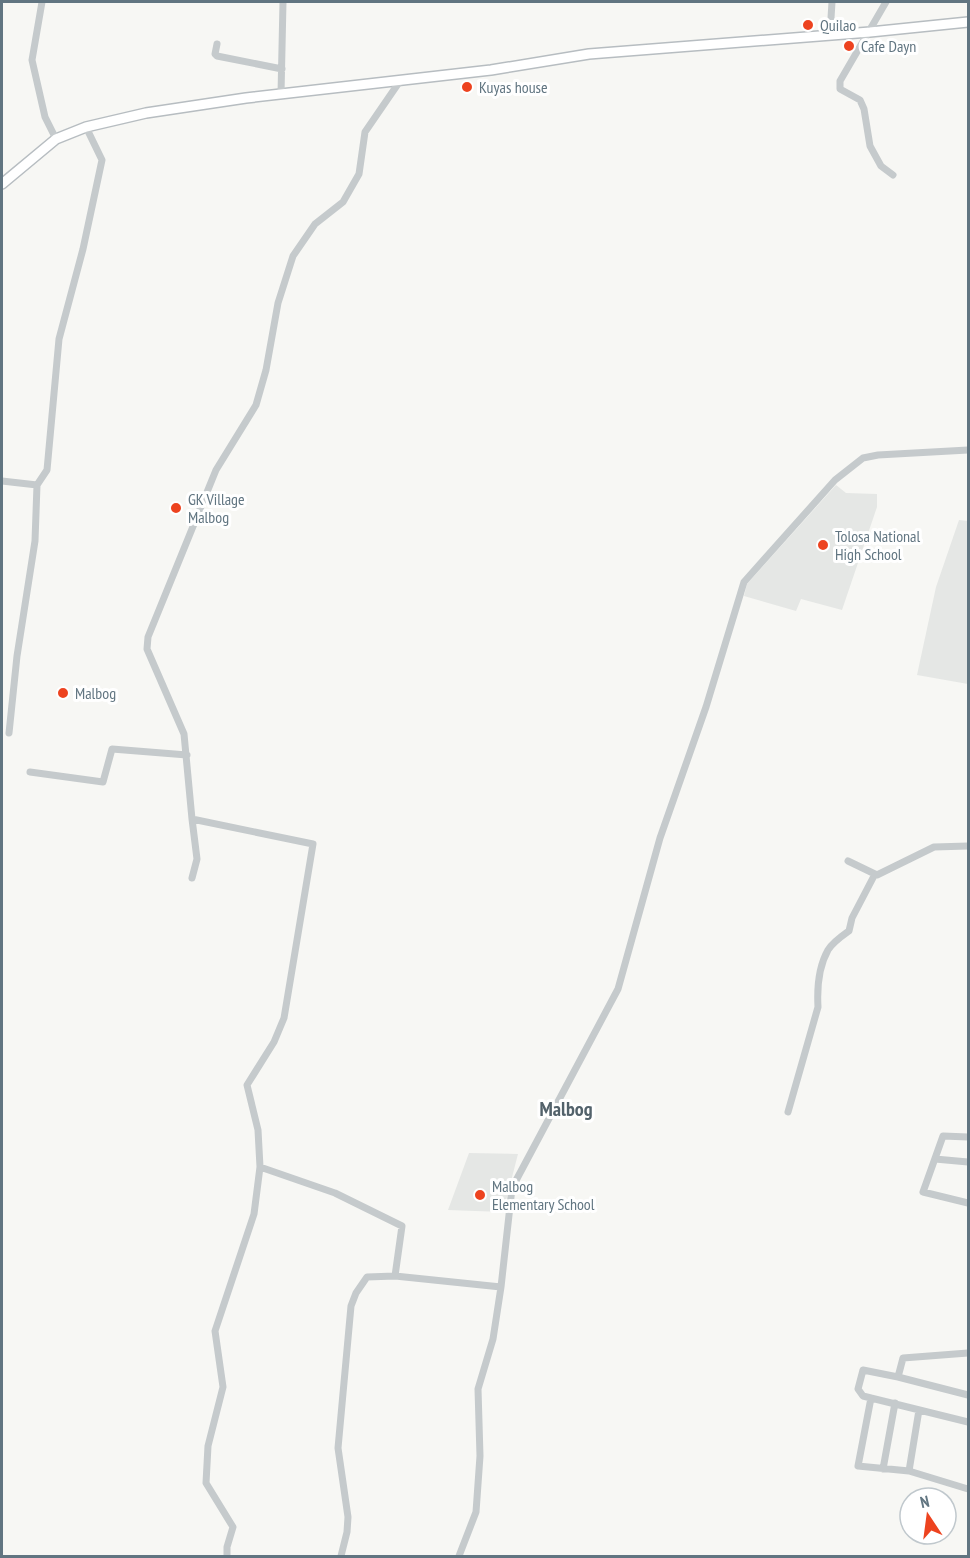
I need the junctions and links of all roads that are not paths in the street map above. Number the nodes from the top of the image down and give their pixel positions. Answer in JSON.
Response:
{"nodes":[{"id":1,"x":42,"y":2,"type":"edge"},
{"id":2,"x":283,"y":2,"type":"edge"},
{"id":3,"x":829,"y":2,"type":"edge"},
{"id":4,"x":886,"y":2,"type":"edge"},
{"id":5,"x":969,"y":22,"type":"edge"},
{"id":6,"x":870,"y":32,"type":"junction"},
{"id":7,"x":830,"y":34,"type":"junction"},
{"id":8,"x":217,"y":44,"type":"dead end"},
{"id":9,"x":282,"y":69,"type":"junction"},
{"id":10,"x":400,"y":81,"type":"junction"},
{"id":11,"x":281,"y":94,"type":"junction"},
{"id":12,"x":86,"y":127,"type":"junction"},
{"id":13,"x":56,"y":139,"type":"junction"},
{"id":14,"x":893,"y":175,"type":"dead end"},
{"id":15,"x":2,"y":184,"type":"edge"},
{"id":16,"x":969,"y":450,"type":"edge"},
{"id":17,"x":2,"y":481,"type":"edge"},
{"id":18,"x":37,"y":484,"type":"junction"},
{"id":19,"x":9,"y":733,"type":"dead end"},
{"id":20,"x":187,"y":755,"type":"junction"},
{"id":21,"x":30,"y":772,"type":"dead end"},
{"id":22,"x":192,"y":819,"type":"junction"},
{"id":23,"x":969,"y":846,"type":"edge"},
{"id":24,"x":848,"y":861,"type":"dead end"},
{"id":25,"x":875,"y":874,"type":"junction"},
{"id":26,"x":192,"y":878,"type":"dead end"},
{"id":27,"x":788,"y":1112,"type":"dead end"},
{"id":28,"x":969,"y":1137,"type":"edge"},
{"id":29,"x":935,"y":1159,"type":"junction"},
{"id":30,"x":969,"y":1162,"type":"edge"},
{"id":31,"x":260,"y":1167,"type":"junction"},
{"id":32,"x":969,"y":1203,"type":"edge"},
{"id":33,"x":395,"y":1276,"type":"junction"},
{"id":34,"x":501,"y":1287,"type":"junction"},
{"id":35,"x":969,"y":1353,"type":"edge"},
{"id":36,"x":898,"y":1377,"type":"junction"},
{"id":37,"x":969,"y":1395,"type":"edge"},
{"id":38,"x":871,"y":1398,"type":"junction"},
{"id":39,"x":895,"y":1403,"type":"junction"},
{"id":40,"x":920,"y":1410,"type":"junction"},
{"id":41,"x":969,"y":1422,"type":"edge"},
{"id":42,"x":883,"y":1469,"type":"junction"},
{"id":43,"x":909,"y":1471,"type":"junction"},
{"id":44,"x":968,"y":1485,"type":"edge"},
{"id":45,"x":227,"y":1557,"type":"edge"},
{"id":46,"x":341,"y":1557,"type":"edge"},
{"id":47,"x":459,"y":1557,"type":"edge"}],
"edges":[{"from":1,"to":13,"type":"street"},
{"from":2,"to":9,"type":"street"},
{"from":3,"to":7,"type":"street"},
{"from":4,"to":6,"type":"street"},
{"from":5,"to":6,"type":"street"},
{"from":6,"to":7,"type":"street"},
{"from":6,"to":14,"type":"street"},
{"from":7,"to":10,"type":"street"},
{"from":8,"to":9,"type":"street"},
{"from":9,"to":11,"type":"street"},
{"from":10,"to":11,"type":"street"},
{"from":10,"to":20,"type":"street"},
{"from":11,"to":12,"type":"street"},
{"from":12,"to":13,"type":"street"},
{"from":12,"to":18,"type":"street"},
{"from":13,"to":15,"type":"street"},
{"from":16,"to":34,"type":"street"},
{"from":17,"to":18,"type":"street"},
{"from":18,"to":19,"type":"street"},
{"from":20,"to":21,"type":"street"},
{"from":20,"to":22,"type":"street"},
{"from":22,"to":26,"type":"street"},
{"from":22,"to":31,"type":"street"},
{"from":23,"to":25,"type":"street"},
{"from":24,"to":25,"type":"street"},
{"from":25,"to":27,"type":"street"},
{"from":28,"to":29,"type":"street"},
{"from":29,"to":30,"type":"street"},
{"from":29,"to":32,"type":"street"},
{"from":31,"to":33,"type":"street"},
{"from":31,"to":45,"type":"street"},
{"from":33,"to":34,"type":"street"},
{"from":33,"to":46,"type":"street"},
{"from":34,"to":47,"type":"street"},
{"from":35,"to":36,"type":"street"},
{"from":36,"to":37,"type":"street"},
{"from":36,"to":38,"type":"street"},
{"from":38,"to":39,"type":"street"},
{"from":38,"to":42,"type":"street"},
{"from":39,"to":40,"type":"street"},
{"from":39,"to":42,"type":"street"},
{"from":40,"to":41,"type":"street"},
{"from":40,"to":43,"type":"street"},
{"from":42,"to":43,"type":"street"},
{"from":43,"to":44,"type":"street"}]}
